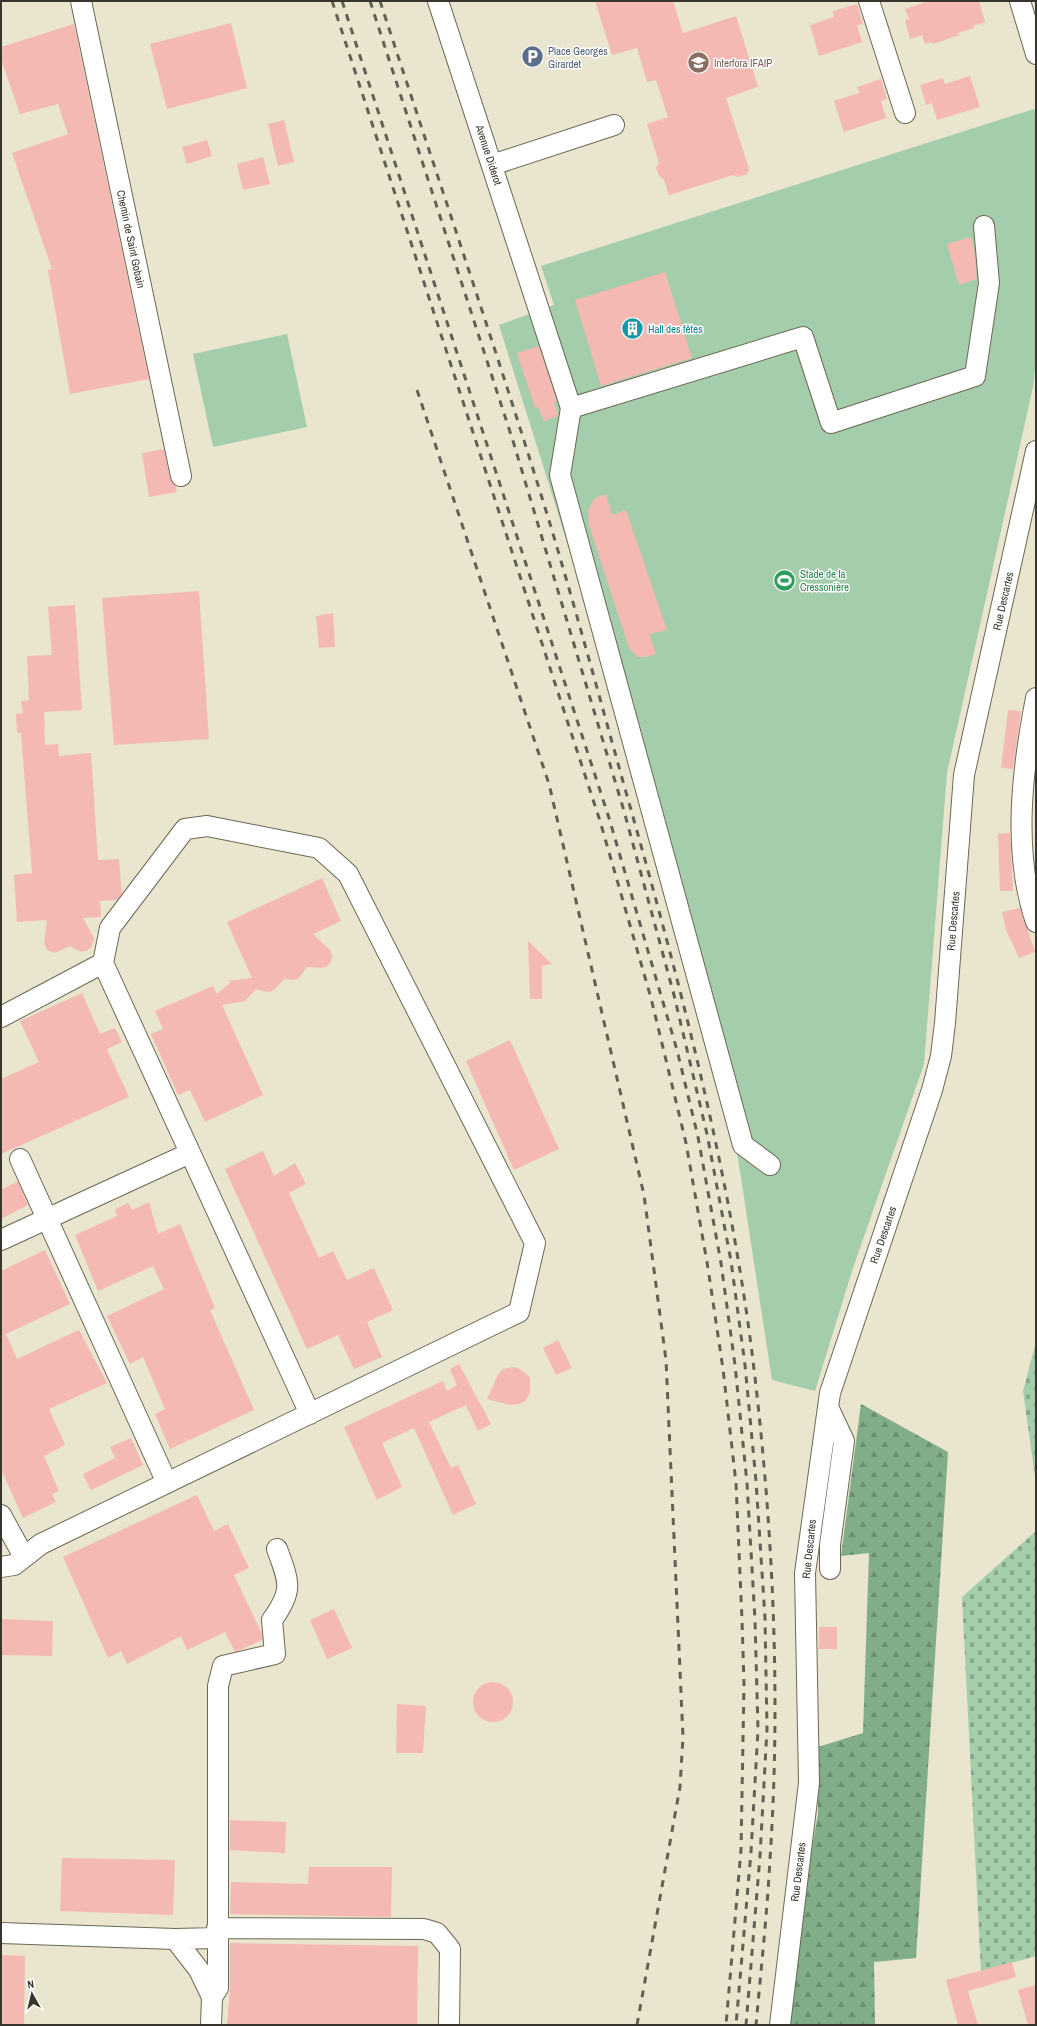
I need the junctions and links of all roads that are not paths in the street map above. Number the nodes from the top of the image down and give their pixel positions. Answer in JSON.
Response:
{"nodes":[{"id":1,"x":81,"y":1,"type":"edge"},
{"id":2,"x":438,"y":1,"type":"edge"},
{"id":3,"x":869,"y":1,"type":"edge"},
{"id":4,"x":1020,"y":1,"type":"edge"},
{"id":5,"x":1036,"y":54,"type":"edge"},
{"id":6,"x":905,"y":113,"type":"dead end"},
{"id":7,"x":614,"y":124,"type":"dead end"},
{"id":8,"x":492,"y":165,"type":"junction"},
{"id":9,"x":984,"y":226,"type":"dead end"},
{"id":10,"x":571,"y":408,"type":"junction"},
{"id":11,"x":1036,"y":451,"type":"edge"},
{"id":12,"x":181,"y":476,"type":"dead end"},
{"id":13,"x":1036,"y":698,"type":"edge"},
{"id":14,"x":1036,"y":922,"type":"edge"},
{"id":15,"x":103,"y":963,"type":"junction"},
{"id":16,"x":1,"y":1017,"type":"edge"},
{"id":17,"x":190,"y":1153,"type":"junction"},
{"id":18,"x":20,"y":1159,"type":"dead end"},
{"id":19,"x":770,"y":1165,"type":"dead end"},
{"id":20,"x":46,"y":1218,"type":"junction"},
{"id":21,"x":1,"y":1240,"type":"edge"},
{"id":22,"x":828,"y":1407,"type":"junction"},
{"id":23,"x":310,"y":1414,"type":"junction"},
{"id":24,"x":166,"y":1483,"type":"junction"},
{"id":25,"x":1,"y":1515,"type":"edge"},
{"id":26,"x":277,"y":1549,"type":"dead end"},
{"id":27,"x":24,"y":1557,"type":"junction"},
{"id":28,"x":1,"y":1567,"type":"edge"},
{"id":29,"x":830,"y":1569,"type":"dead end"},
{"id":30,"x":1,"y":1933,"type":"edge"},
{"id":31,"x":217,"y":1933,"type":"junction"},
{"id":32,"x":174,"y":1939,"type":"junction"},
{"id":33,"x":212,"y":1997,"type":"junction"},
{"id":34,"x":211,"y":2025,"type":"edge"},
{"id":35,"x":449,"y":2025,"type":"edge"},
{"id":36,"x":780,"y":2025,"type":"edge"}],
"edges":[{"from":1,"to":12,"type":"street","name":"Chemin de Saint Gobain"},
{"from":2,"to":8,"type":"street","name":"Avenue Diderot"},
{"from":3,"to":6,"type":"street"},
{"from":4,"to":5,"type":"street"},
{"from":7,"to":8,"type":"street"},
{"from":8,"to":10,"type":"street","name":"Avenue Diderot"},
{"from":9,"to":10,"type":"street"},
{"from":10,"to":19,"type":"street"},
{"from":11,"to":22,"type":"street","name":"Rue Descartes"},
{"from":13,"to":14,"type":"street"},
{"from":15,"to":16,"type":"street"},
{"from":15,"to":17,"type":"street"},
{"from":15,"to":23,"type":"street"},
{"from":17,"to":20,"type":"street"},
{"from":17,"to":23,"type":"street"},
{"from":18,"to":20,"type":"street"},
{"from":20,"to":21,"type":"street"},
{"from":20,"to":24,"type":"street"},
{"from":22,"to":29,"type":"street"},
{"from":22,"to":36,"type":"street","name":"Rue Descartes"},
{"from":23,"to":24,"type":"street"},
{"from":24,"to":27,"type":"street"},
{"from":25,"to":27,"type":"street"},
{"from":26,"to":31,"type":"street"},
{"from":27,"to":28,"type":"street"},
{"from":30,"to":32,"type":"street"},
{"from":31,"to":32,"type":"street"},
{"from":31,"to":33,"type":"street"},
{"from":31,"to":35,"type":"street"},
{"from":32,"to":33,"type":"street"},
{"from":33,"to":34,"type":"street"}]}
